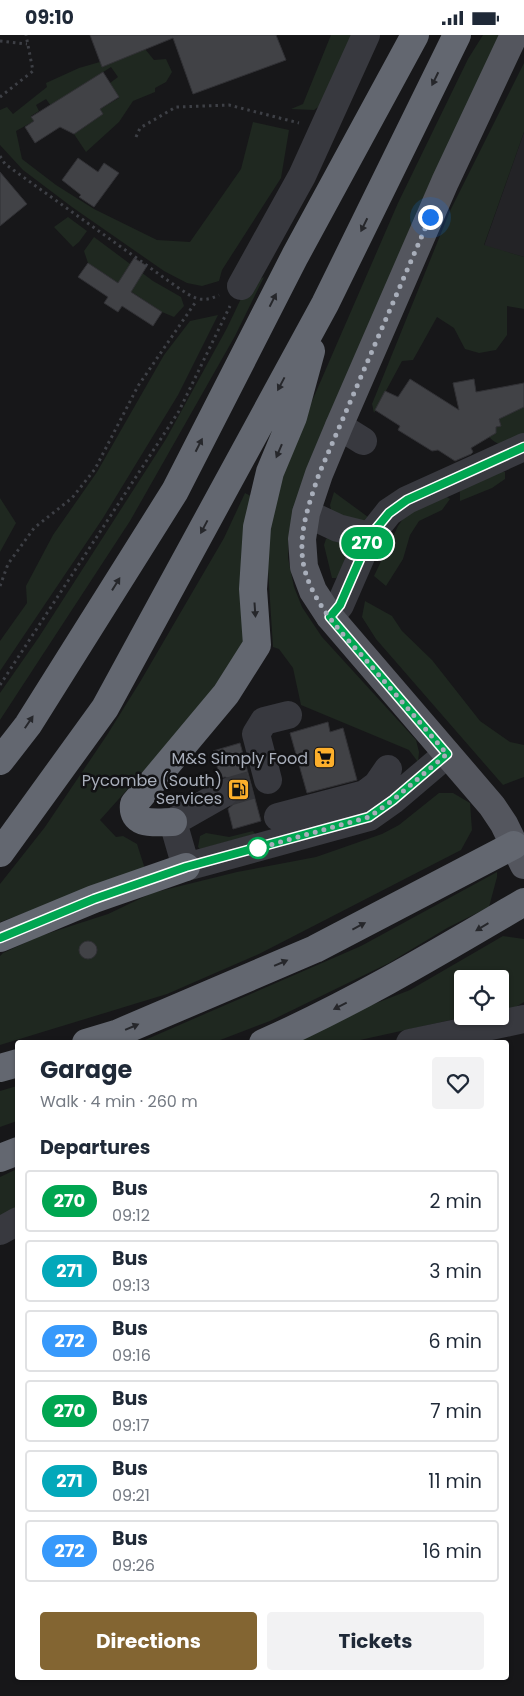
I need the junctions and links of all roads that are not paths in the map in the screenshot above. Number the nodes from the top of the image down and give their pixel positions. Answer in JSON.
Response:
{"nodes":[{"id":1,"x":366,"y":35,"type":"edge"},
{"id":2,"x":415,"y":35,"type":"edge"},
{"id":3,"x":457,"y":35,"type":"edge"},
{"id":4,"x":514,"y":35,"type":"edge"},
{"id":5,"x":240,"y":286,"type":"road end"},
{"id":6,"x":325,"y":304,"type":"junction"},
{"id":7,"x":339,"y":426,"type":"junction"},
{"id":8,"x":363,"y":441,"type":"dead end"},
{"id":9,"x":524,"y":447,"type":"edge"},
{"id":10,"x":306,"y":513,"type":"junction"},
{"id":11,"x":370,"y":536,"type":"junction"},
{"id":12,"x":330,"y":617,"type":"junction"},
{"id":13,"x":288,"y":715,"type":"dead end"},
{"id":14,"x":447,"y":754,"type":"junction"},
{"id":15,"x":0,"y":761,"type":"edge"},
{"id":16,"x":388,"y":769,"type":"dead end"},
{"id":17,"x":224,"y":793,"type":"tunnel mouth"},
{"id":18,"x":172,"y":822,"type":"junction"},
{"id":19,"x":281,"y":829,"type":"junction"},
{"id":20,"x":521,"y":850,"type":"edge"},
{"id":21,"x":0,"y":853,"type":"edge"},
{"id":22,"x":186,"y":867,"type":"junction"},
{"id":23,"x":524,"y":902,"type":"edge"},
{"id":24,"x":0,"y":937,"type":"edge"},
{"id":25,"x":524,"y":1019,"type":"edge"},
{"id":26,"x":95,"y":1040,"type":"edge"},
{"id":27,"x":270,"y":1040,"type":"edge"},
{"id":28,"x":424,"y":1040,"type":"edge"},
{"id":29,"x":15,"y":1064,"type":"edge"},
{"id":30,"x":0,"y":1068,"type":"edge"},
{"id":31,"x":15,"y":1152,"type":"edge"},
{"id":32,"x":0,"y":1159,"type":"edge"},
{"id":33,"x":15,"y":1223,"type":"edge"},
{"id":34,"x":0,"y":1231,"type":"edge"}],
"edges":[{"from":1,"to":5,"type":"street"},
{"from":15,"to":2,"type":"highway","one_way":true},
{"from":3,"to":6,"type":"highway","one_way":true},
{"from":4,"to":7,"type":"main road"},
{"from":6,"to":18,"type":"highway","one_way":true},
{"from":6,"to":21,"type":"highway","one_way":true},
{"from":7,"to":8,"type":"street"},
{"from":7,"to":10,"type":"main road"},
{"from":9,"to":11,"type":"street"},
{"from":10,"to":11,"type":"street"},
{"from":10,"to":12,"type":"main road"},
{"from":11,"to":12,"type":"street"},
{"from":12,"to":14,"type":"main road"},
{"from":13,"to":19,"type":"street"},
{"from":14,"to":19,"type":"street"},
{"from":14,"to":20,"type":"main road"},
{"from":16,"to":19,"type":"street"},
{"from":17,"to":18,"type":"street"},
{"from":18,"to":22,"type":"street"},
{"from":19,"to":22,"type":"street"},
{"from":26,"to":20,"type":"highway","one_way":true},
{"from":22,"to":24,"type":"highway"},
{"from":23,"to":27,"type":"highway","one_way":true},
{"from":25,"to":28,"type":"street"},
{"from":29,"to":30,"type":"highway"},
{"from":31,"to":32,"type":"highway"},
{"from":33,"to":34,"type":"street"}]}
